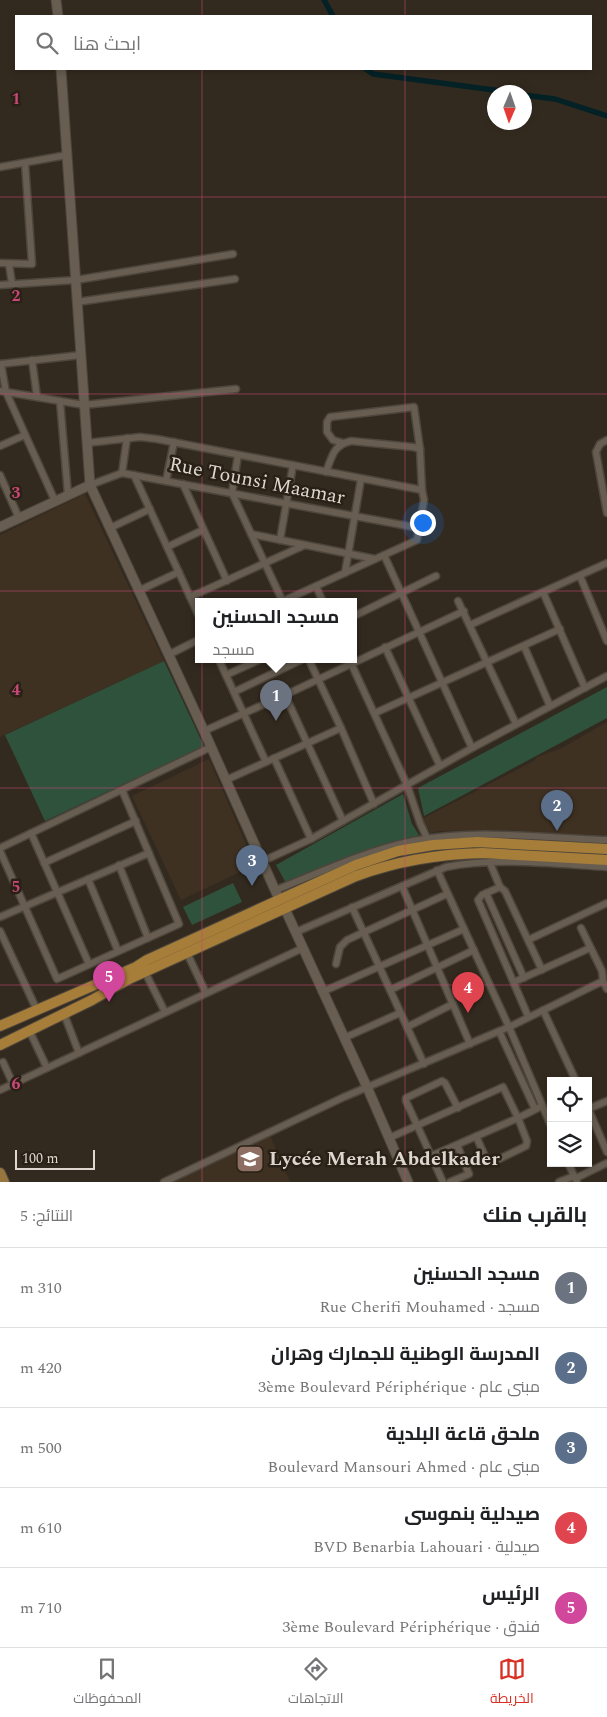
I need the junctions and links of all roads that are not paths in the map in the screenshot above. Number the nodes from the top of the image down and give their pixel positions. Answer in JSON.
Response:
{"nodes":[{"id":1,"x":56,"y":0,"type":"edge"},
{"id":2,"x":58,"y":15,"type":"edge"},
{"id":3,"x":61,"y":70,"type":"edge"},
{"id":4,"x":67,"y":156,"type":"junction"},
{"id":5,"x":25,"y":163,"type":"junction"},
{"id":6,"x":0,"y":167,"type":"edge"},
{"id":7,"x":233,"y":254,"type":"dead end"},
{"id":8,"x":0,"y":263,"type":"edge"},
{"id":9,"x":9,"y":264,"type":"junction"},
{"id":10,"x":76,"y":280,"type":"junction"},
{"id":11,"x":235,"y":280,"type":"dead end"},
{"id":12,"x":12,"y":284,"type":"junction"},
{"id":13,"x":0,"y":285,"type":"edge"},
{"id":14,"x":77,"y":302,"type":"junction"},
{"id":15,"x":81,"y":355,"type":"junction"},
{"id":16,"x":32,"y":360,"type":"junction"},
{"id":17,"x":1,"y":364,"type":"edge"},
{"id":18,"x":236,"y":389,"type":"dead end"},
{"id":19,"x":3,"y":392,"type":"edge"},
{"id":20,"x":37,"y":397,"type":"junction"},
{"id":21,"x":60,"y":401,"type":"junction"},
{"id":22,"x":84,"y":405,"type":"junction"},
{"id":23,"x":25,"y":435,"type":"junction"},
{"id":24,"x":127,"y":438,"type":"junction"},
{"id":25,"x":607,"y":440,"type":"edge"},
{"id":26,"x":174,"y":442,"type":"junction"},
{"id":27,"x":87,"y":443,"type":"junction"},
{"id":28,"x":343,"y":443,"type":"junction"},
{"id":29,"x":0,"y":446,"type":"edge"},
{"id":30,"x":420,"y":449,"type":"junction"},
{"id":31,"x":238,"y":455,"type":"junction"},
{"id":32,"x":293,"y":466,"type":"junction"},
{"id":33,"x":326,"y":472,"type":"junction"},
{"id":34,"x":122,"y":473,"type":"junction"},
{"id":35,"x":0,"y":475,"type":"edge"},
{"id":36,"x":134,"y":475,"type":"junction"},
{"id":37,"x":360,"y":479,"type":"junction"},
{"id":38,"x":166,"y":481,"type":"junction"},
{"id":39,"x":183,"y":484,"type":"junction"},
{"id":40,"x":90,"y":485,"type":"junction"},
{"id":41,"x":422,"y":490,"type":"junction"},
{"id":42,"x":232,"y":493,"type":"junction"},
{"id":43,"x":68,"y":495,"type":"junction"},
{"id":44,"x":55,"y":502,"type":"junction"},
{"id":45,"x":287,"y":504,"type":"junction"},
{"id":46,"x":150,"y":509,"type":"junction"},
{"id":47,"x":607,"y":513,"type":"edge"},
{"id":48,"x":354,"y":516,"type":"junction"},
{"id":49,"x":19,"y":518,"type":"junction"},
{"id":50,"x":0,"y":527,"type":"edge"},
{"id":51,"x":110,"y":528,"type":"junction"},
{"id":52,"x":419,"y":528,"type":"junction"},
{"id":53,"x":204,"y":530,"type":"junction"},
{"id":54,"x":251,"y":534,"type":"junction"},
{"id":55,"x":280,"y":540,"type":"junction"},
{"id":56,"x":305,"y":545,"type":"junction"},
{"id":57,"x":168,"y":547,"type":"junction"},
{"id":58,"x":347,"y":553,"type":"junction"},
{"id":59,"x":384,"y":555,"type":"junction"},
{"id":60,"x":375,"y":559,"type":"junction"},
{"id":61,"x":607,"y":563,"type":"edge"},
{"id":62,"x":265,"y":564,"type":"junction"},
{"id":63,"x":179,"y":572,"type":"junction"},
{"id":64,"x":345,"y":573,"type":"junction"},
{"id":65,"x":436,"y":576,"type":"dead end"},
{"id":66,"x":580,"y":576,"type":"junction"},
{"id":67,"x":226,"y":581,"type":"junction"},
{"id":68,"x":316,"y":586,"type":"junction"},
{"id":69,"x":138,"y":591,"type":"junction"},
{"id":70,"x":402,"y":592,"type":"junction"},
{"id":71,"x":543,"y":592,"type":"junction"},
{"id":72,"x":190,"y":597,"type":"junction"},
{"id":73,"x":280,"y":598,"type":"edge"},
{"id":74,"x":290,"y":598,"type":"edge"},
{"id":75,"x":321,"y":598,"type":"edge"},
{"id":76,"x":458,"y":601,"type":"dead end"},
{"id":77,"x":195,"y":608,"type":"edge"},
{"id":78,"x":464,"y":611,"type":"junction"},
{"id":79,"x":357,"y":614,"type":"edge"},
{"id":80,"x":470,"y":625,"type":"junction"},
{"id":81,"x":560,"y":629,"type":"junction"},
{"id":82,"x":419,"y":631,"type":"junction"},
{"id":83,"x":607,"y":641,"type":"edge"},
{"id":84,"x":195,"y":642,"type":"edge"},
{"id":85,"x":524,"y":646,"type":"junction"},
{"id":86,"x":385,"y":647,"type":"junction"},
{"id":87,"x":168,"y":655,"type":"junction"},
{"id":88,"x":357,"y":659,"type":"edge"},
{"id":89,"x":488,"y":662,"type":"junction"},
{"id":90,"x":221,"y":663,"type":"edge"},
{"id":91,"x":252,"y":663,"type":"edge"},
{"id":92,"x":295,"y":663,"type":"edge"},
{"id":93,"x":310,"y":663,"type":"edge"},
{"id":94,"x":348,"y":663,"type":"edge"},
{"id":95,"x":350,"y":663,"type":"edge"},
{"id":96,"x":226,"y":675,"type":"junction"},
{"id":97,"x":607,"y":676,"type":"edge"},
{"id":98,"x":318,"y":679,"type":"junction"},
{"id":99,"x":442,"y":682,"type":"junction"},
{"id":100,"x":585,"y":688,"type":"junction"},
{"id":101,"x":234,"y":692,"type":"junction"},
{"id":102,"x":285,"y":695,"type":"junction"},
{"id":103,"x":408,"y":698,"type":"junction"},
{"id":104,"x":550,"y":706,"type":"junction"},
{"id":105,"x":244,"y":713,"type":"junction"},
{"id":106,"x":375,"y":713,"type":"junction"},
{"id":107,"x":516,"y":724,"type":"junction"},
{"id":108,"x":341,"y":728,"type":"junction"},
{"id":109,"x":204,"y":731,"type":"junction"},
{"id":110,"x":308,"y":743,"type":"junction"},
{"id":111,"x":211,"y":747,"type":"junction"},
{"id":112,"x":472,"y":748,"type":"junction"},
{"id":113,"x":274,"y":758,"type":"junction"},
{"id":114,"x":266,"y":762,"type":"junction"},
{"id":115,"x":440,"y":766,"type":"junction"},
{"id":116,"x":226,"y":780,"type":"junction"},
{"id":117,"x":407,"y":785,"type":"junction"},
{"id":118,"x":122,"y":790,"type":"junction"},
{"id":119,"x":374,"y":804,"type":"junction"},
{"id":120,"x":136,"y":821,"type":"junction"},
{"id":121,"x":343,"y":821,"type":"junction"},
{"id":122,"x":32,"y":833,"type":"junction"},
{"id":123,"x":427,"y":838,"type":"junction"},
{"id":124,"x":311,"y":839,"type":"junction"},
{"id":125,"x":607,"y":840,"type":"edge"},
{"id":126,"x":607,"y":849,"type":"edge"},
{"id":127,"x":0,"y":850,"type":"edge"},
{"id":128,"x":149,"y":853,"type":"junction"},
{"id":129,"x":607,"y":860,"type":"edge"},
{"id":130,"x":263,"y":861,"type":"junction"},
{"id":131,"x":44,"y":863,"type":"junction"},
{"id":132,"x":490,"y":863,"type":"junction"},
{"id":133,"x":119,"y":866,"type":"junction"},
{"id":134,"x":607,"y":867,"type":"edge"},
{"id":135,"x":437,"y":870,"type":"junction"},
{"id":136,"x":88,"y":879,"type":"junction"},
{"id":137,"x":402,"y":886,"type":"junction"},
{"id":138,"x":500,"y":887,"type":"junction"},
{"id":139,"x":57,"y":892,"type":"junction"},
{"id":140,"x":486,"y":893,"type":"junction"},
{"id":141,"x":278,"y":894,"type":"junction"},
{"id":142,"x":448,"y":894,"type":"junction"},
{"id":143,"x":607,"y":904,"type":"edge"},
{"id":144,"x":25,"y":906,"type":"junction"},
{"id":145,"x":352,"y":907,"type":"junction"},
{"id":146,"x":286,"y":909,"type":"junction"},
{"id":147,"x":412,"y":910,"type":"junction"},
{"id":148,"x":0,"y":917,"type":"edge"},
{"id":149,"x":581,"y":928,"type":"dead end"},
{"id":150,"x":464,"y":929,"type":"junction"},
{"id":151,"x":0,"y":931,"type":"edge"},
{"id":152,"x":296,"y":932,"type":"junction"},
{"id":153,"x":364,"y":933,"type":"junction"},
{"id":154,"x":148,"y":938,"type":"junction"},
{"id":155,"x":528,"y":940,"type":"junction"},
{"id":156,"x":427,"y":946,"type":"junction"},
{"id":157,"x":303,"y":948,"type":"junction"},
{"id":158,"x":590,"y":948,"type":"junction"},
{"id":159,"x":474,"y":950,"type":"junction"},
{"id":160,"x":118,"y":951,"type":"junction"},
{"id":161,"x":187,"y":953,"type":"junction"},
{"id":162,"x":146,"y":960,"type":"junction"},
{"id":163,"x":89,"y":964,"type":"junction"},
{"id":164,"x":336,"y":964,"type":"dead end"},
{"id":165,"x":379,"y":967,"type":"junction"},
{"id":166,"x":436,"y":968,"type":"junction"},
{"id":167,"x":542,"y":970,"type":"junction"},
{"id":168,"x":145,"y":972,"type":"junction"},
{"id":169,"x":524,"y":978,"type":"junction"},
{"id":170,"x":603,"y":981,"type":"junction"},
{"id":171,"x":514,"y":982,"type":"junction"},
{"id":172,"x":116,"y":985,"type":"junction"},
{"id":173,"x":607,"y":989,"type":"edge"},
{"id":174,"x":390,"y":990,"type":"junction"},
{"id":175,"x":322,"y":992,"type":"junction"},
{"id":176,"x":206,"y":993,"type":"junction"},
{"id":177,"x":452,"y":1004,"type":"junction"},
{"id":178,"x":35,"y":1006,"type":"junction"},
{"id":179,"x":543,"y":1010,"type":"junction"},
{"id":180,"x":165,"y":1012,"type":"junction"},
{"id":181,"x":400,"y":1013,"type":"junction"},
{"id":182,"x":64,"y":1014,"type":"junction"},
{"id":183,"x":528,"y":1016,"type":"junction"},
{"id":184,"x":0,"y":1019,"type":"edge"},
{"id":185,"x":0,"y":1026,"type":"edge"},
{"id":186,"x":509,"y":1026,"type":"junction"},
{"id":187,"x":406,"y":1027,"type":"junction"},
{"id":188,"x":29,"y":1030,"type":"junction"},
{"id":189,"x":499,"y":1031,"type":"junction"},
{"id":190,"x":0,"y":1034,"type":"edge"},
{"id":191,"x":344,"y":1038,"type":"junction"},
{"id":192,"x":0,"y":1044,"type":"edge"},
{"id":193,"x":470,"y":1044,"type":"junction"},
{"id":194,"x":79,"y":1053,"type":"junction"},
{"id":195,"x":3,"y":1062,"type":"dead end"},
{"id":196,"x":424,"y":1064,"type":"junction"},
{"id":197,"x":47,"y":1068,"type":"junction"},
{"id":198,"x":574,"y":1077,"type":"edge"},
{"id":199,"x":13,"y":1084,"type":"junction"},
{"id":200,"x":367,"y":1087,"type":"junction"},
{"id":201,"x":0,"y":1090,"type":"edge"},
{"id":202,"x":607,"y":1101,"type":"edge"},
{"id":203,"x":542,"y":1106,"type":"junction"},
{"id":204,"x":592,"y":1107,"type":"edge"},
{"id":205,"x":458,"y":1108,"type":"junction"},
{"id":206,"x":535,"y":1109,"type":"junction"},
{"id":207,"x":518,"y":1118,"type":"junction"},
{"id":208,"x":592,"y":1118,"type":"edge"},
{"id":209,"x":549,"y":1122,"type":"edge"},
{"id":210,"x":416,"y":1126,"type":"junction"},
{"id":211,"x":476,"y":1136,"type":"junction"},
{"id":212,"x":389,"y":1138,"type":"junction"},
{"id":213,"x":457,"y":1145,"type":"junction"},
{"id":214,"x":607,"y":1152,"type":"edge"},
{"id":215,"x":431,"y":1156,"type":"junction"},
{"id":216,"x":607,"y":1163,"type":"edge"},
{"id":217,"x":570,"y":1167,"type":"edge"},
{"id":218,"x":0,"y":1173,"type":"edge"},
{"id":219,"x":576,"y":1179,"type":"edge"},
{"id":220,"x":4,"y":1182,"type":"edge"},
{"id":221,"x":164,"y":1182,"type":"edge"},
{"id":222,"x":408,"y":1182,"type":"edge"},
{"id":223,"x":443,"y":1182,"type":"edge"},
{"id":224,"x":450,"y":1182,"type":"edge"},
{"id":225,"x":559,"y":1182,"type":"edge"}],
"edges":[{"from":1,"to":2,"type":"main road"},
{"from":3,"to":4,"type":"main road"},
{"from":4,"to":5,"type":"street"},
{"from":4,"to":10,"type":"main road"},
{"from":5,"to":6,"type":"street"},
{"from":5,"to":9,"type":"street"},
{"from":7,"to":10,"type":"street"},
{"from":8,"to":9,"type":"street"},
{"from":9,"to":12,"type":"street"},
{"from":10,"to":12,"type":"street"},
{"from":10,"to":14,"type":"main road"},
{"from":11,"to":14,"type":"street"},
{"from":12,"to":13,"type":"street"},
{"from":14,"to":15,"type":"main road"},
{"from":15,"to":16,"type":"street"},
{"from":15,"to":22,"type":"main road"},
{"from":16,"to":17,"type":"street"},
{"from":16,"to":20,"type":"street"},
{"from":17,"to":19,"type":"street"},
{"from":18,"to":22,"type":"street"},
{"from":19,"to":20,"type":"street"},
{"from":19,"to":23,"type":"street"},
{"from":20,"to":21,"type":"street"},
{"from":21,"to":22,"type":"street"},
{"from":21,"to":43,"type":"street"},
{"from":22,"to":27,"type":"main road"},
{"from":23,"to":29,"type":"street"},
{"from":23,"to":44,"type":"street"},
{"from":24,"to":26,"type":"street"},
{"from":24,"to":27,"type":"street"},
{"from":24,"to":34,"type":"street"},
{"from":25,"to":47,"type":"street"},
{"from":26,"to":31,"type":"street"},
{"from":26,"to":38,"type":"street"},
{"from":27,"to":40,"type":"main road"},
{"from":28,"to":30,"type":"street"},
{"from":28,"to":30,"type":"street"},
{"from":28,"to":33,"type":"street"},
{"from":30,"to":41,"type":"street"},
{"from":31,"to":32,"type":"street"},
{"from":31,"to":42,"type":"street"},
{"from":32,"to":33,"type":"street"},
{"from":32,"to":45,"type":"street"},
{"from":33,"to":37,"type":"street"},
{"from":34,"to":36,"type":"street","name":"Rue Tounsi Maamar"},
{"from":34,"to":40,"type":"street"},
{"from":35,"to":49,"type":"street"},
{"from":36,"to":38,"type":"street","name":"Rue Tounsi Maamar"},
{"from":36,"to":46,"type":"street"},
{"from":37,"to":41,"type":"street"},
{"from":37,"to":48,"type":"street"},
{"from":38,"to":39,"type":"street","name":"Rue Tounsi Maamar"},
{"from":39,"to":42,"type":"street","name":"Rue Tounsi Maamar"},
{"from":39,"to":53,"type":"street"},
{"from":40,"to":43,"type":"main road"},
{"from":40,"to":51,"type":"main road"},
{"from":41,"to":52,"type":"street"},
{"from":42,"to":45,"type":"street","name":"Rue Tounsi Maamar"},
{"from":42,"to":54,"type":"street"},
{"from":43,"to":44,"type":"main road"},
{"from":44,"to":49,"type":"main road"},
{"from":45,"to":48,"type":"street","name":"Rue Tounsi Maamar"},
{"from":45,"to":55,"type":"street"},
{"from":46,"to":51,"type":"street"},
{"from":46,"to":57,"type":"street"},
{"from":48,"to":52,"type":"street","name":"Rue Tounsi Maamar"},
{"from":48,"to":58,"type":"street"},
{"from":49,"to":50,"type":"main road"},
{"from":51,"to":69,"type":"main road"},
{"from":52,"to":59,"type":"street"},
{"from":53,"to":57,"type":"street"},
{"from":53,"to":67,"type":"street"},
{"from":54,"to":55,"type":"street"},
{"from":54,"to":62,"type":"street"},
{"from":55,"to":56,"type":"street"},
{"from":56,"to":58,"type":"street"},
{"from":56,"to":62,"type":"street"},
{"from":57,"to":63,"type":"street"},
{"from":58,"to":60,"type":"street"},
{"from":58,"to":64,"type":"street"},
{"from":59,"to":60,"type":"street"},
{"from":59,"to":70,"type":"street"},
{"from":60,"to":64,"type":"street"},
{"from":61,"to":66,"type":"street"},
{"from":62,"to":67,"type":"street"},
{"from":62,"to":73,"type":"street"},
{"from":63,"to":69,"type":"street"},
{"from":63,"to":72,"type":"street"},
{"from":64,"to":68,"type":"street"},
{"from":65,"to":70,"type":"street"},
{"from":66,"to":71,"type":"street"},
{"from":66,"to":83,"type":"street"},
{"from":67,"to":72,"type":"street"},
{"from":68,"to":74,"type":"street"},
{"from":68,"to":75,"type":"street"},
{"from":69,"to":87,"type":"main road"},
{"from":70,"to":79,"type":"street"},
{"from":70,"to":82,"type":"street"},
{"from":71,"to":80,"type":"street"},
{"from":71,"to":81,"type":"street"},
{"from":72,"to":77,"type":"street"},
{"from":76,"to":78,"type":"street"},
{"from":78,"to":80,"type":"street"},
{"from":78,"to":82,"type":"street"},
{"from":80,"to":89,"type":"street"},
{"from":81,"to":85,"type":"street"},
{"from":81,"to":100,"type":"street"},
{"from":82,"to":86,"type":"street"},
{"from":82,"to":99,"type":"street"},
{"from":84,"to":87,"type":"street"},
{"from":85,"to":89,"type":"street"},
{"from":85,"to":104,"type":"street"},
{"from":86,"to":88,"type":"street"},
{"from":86,"to":103,"type":"street"},
{"from":87,"to":109,"type":"main road"},
{"from":89,"to":99,"type":"street"},
{"from":89,"to":107,"type":"street"},
{"from":90,"to":96,"type":"street"},
{"from":91,"to":96,"type":"street"},
{"from":92,"to":101,"type":"street"},
{"from":93,"to":98,"type":"street"},
{"from":94,"to":98,"type":"street"},
{"from":95,"to":106,"type":"street"},
{"from":96,"to":101,"type":"street"},
{"from":97,"to":100,"type":"street"},
{"from":98,"to":102,"type":"street"},
{"from":98,"to":108,"type":"street"},
{"from":99,"to":103,"type":"street"},
{"from":99,"to":112,"type":"street"},
{"from":100,"to":104,"type":"street"},
{"from":101,"to":105,"type":"street"},
{"from":102,"to":105,"type":"street"},
{"from":102,"to":110,"type":"street"},
{"from":103,"to":106,"type":"street"},
{"from":103,"to":115,"type":"street"},
{"from":104,"to":107,"type":"street"},
{"from":105,"to":109,"type":"street"},
{"from":105,"to":114,"type":"street"},
{"from":106,"to":117,"type":"street"},
{"from":107,"to":112,"type":"street"},
{"from":108,"to":110,"type":"street"},
{"from":108,"to":119,"type":"street"},
{"from":109,"to":111,"type":"main road"},
{"from":110,"to":113,"type":"street"},
{"from":110,"to":121,"type":"street"},
{"from":111,"to":116,"type":"main road"},
{"from":111,"to":118,"type":"street"},
{"from":112,"to":115,"type":"street"},
{"from":113,"to":114,"type":"street"},
{"from":113,"to":124,"type":"street"},
{"from":114,"to":116,"type":"street"},
{"from":115,"to":117,"type":"street"},
{"from":116,"to":130,"type":"main road"},
{"from":117,"to":119,"type":"street"},
{"from":117,"to":123,"type":"street"},
{"from":118,"to":120,"type":"street"},
{"from":118,"to":122,"type":"street"},
{"from":119,"to":121,"type":"street"},
{"from":120,"to":128,"type":"street"},
{"from":120,"to":131,"type":"street"},
{"from":121,"to":124,"type":"street"},
{"from":122,"to":127,"type":"street"},
{"from":122,"to":131,"type":"street"},
{"from":123,"to":125,"type":"street"},
{"from":123,"to":141,"type":"street"},
{"from":124,"to":130,"type":"street"},
{"from":126,"to":141,"type":"highway"},
{"from":127,"to":144,"type":"street"},
{"from":128,"to":133,"type":"street"},
{"from":128,"to":154,"type":"street"},
{"from":129,"to":146,"type":"highway"},
{"from":130,"to":141,"type":"main road"},
{"from":131,"to":139,"type":"street"},
{"from":132,"to":134,"type":"street"},
{"from":132,"to":135,"type":"street"},
{"from":132,"to":138,"type":"street"},
{"from":133,"to":136,"type":"street"},
{"from":133,"to":154,"type":"street"},
{"from":135,"to":137,"type":"street"},
{"from":135,"to":142,"type":"street"},
{"from":136,"to":139,"type":"street"},
{"from":136,"to":160,"type":"street"},
{"from":137,"to":145,"type":"street"},
{"from":137,"to":147,"type":"street"},
{"from":138,"to":140,"type":"street"},
{"from":138,"to":155,"type":"street"},
{"from":139,"to":144,"type":"street"},
{"from":139,"to":163,"type":"street"},
{"from":140,"to":169,"type":"street"},
{"from":140,"to":171,"type":"street"},
{"from":141,"to":162,"type":"highway"},
{"from":142,"to":147,"type":"street"},
{"from":142,"to":150,"type":"street"},
{"from":143,"to":155,"type":"street"},
{"from":144,"to":148,"type":"street"},
{"from":144,"to":163,"type":"street"},
{"from":145,"to":152,"type":"street"},
{"from":145,"to":153,"type":"street"},
{"from":146,"to":152,"type":"main road"},
{"from":146,"to":161,"type":"highway"},
{"from":147,"to":153,"type":"street"},
{"from":147,"to":156,"type":"street"},
{"from":149,"to":158,"type":"street"},
{"from":150,"to":156,"type":"street"},
{"from":150,"to":159,"type":"street"},
{"from":151,"to":178,"type":"street"},
{"from":152,"to":157,"type":"main road"},
{"from":153,"to":164,"type":"street"},
{"from":153,"to":165,"type":"street"},
{"from":154,"to":160,"type":"street"},
{"from":155,"to":167,"type":"street"},
{"from":156,"to":165,"type":"street"},
{"from":156,"to":166,"type":"street"},
{"from":157,"to":175,"type":"main road"},
{"from":157,"to":176,"type":"street"},
{"from":158,"to":167,"type":"street"},
{"from":158,"to":170,"type":"street"},
{"from":159,"to":166,"type":"street"},
{"from":159,"to":186,"type":"street"},
{"from":160,"to":163,"type":"street"},
{"from":161,"to":168,"type":"highway"},
{"from":161,"to":176,"type":"street"},
{"from":162,"to":178,"type":"highway"},
{"from":162,"to":185,"type":"highway"},
{"from":165,"to":174,"type":"street"},
{"from":165,"to":175,"type":"street"},
{"from":166,"to":174,"type":"street"},
{"from":166,"to":177,"type":"street"},
{"from":167,"to":169,"type":"street"},
{"from":168,"to":172,"type":"highway"},
{"from":168,"to":180,"type":"street"},
{"from":169,"to":171,"type":"street"},
{"from":170,"to":173,"type":"street"},
{"from":170,"to":179,"type":"street"},
{"from":171,"to":183,"type":"street"},
{"from":172,"to":182,"type":"highway"},
{"from":172,"to":190,"type":"highway"},
{"from":174,"to":181,"type":"street"},
{"from":175,"to":191,"type":"main road"},
{"from":176,"to":180,"type":"street"},
{"from":177,"to":187,"type":"street"},
{"from":177,"to":193,"type":"street"},
{"from":178,"to":184,"type":"highway"},
{"from":179,"to":183,"type":"street"},
{"from":179,"to":198,"type":"street"},
{"from":180,"to":194,"type":"street"},
{"from":181,"to":187,"type":"street"},
{"from":181,"to":191,"type":"street"},
{"from":182,"to":188,"type":"highway"},
{"from":182,"to":194,"type":"street"},
{"from":183,"to":186,"type":"street"},
{"from":186,"to":189,"type":"street"},
{"from":186,"to":203,"type":"street"},
{"from":187,"to":196,"type":"street"},
{"from":188,"to":192,"type":"highway"},
{"from":188,"to":197,"type":"street"},
{"from":189,"to":193,"type":"street"},
{"from":189,"to":206,"type":"street"},
{"from":191,"to":200,"type":"main road"},
{"from":193,"to":196,"type":"street"},
{"from":194,"to":197,"type":"street"},
{"from":195,"to":199,"type":"street"},
{"from":196,"to":200,"type":"street"},
{"from":197,"to":199,"type":"street"},
{"from":199,"to":201,"type":"street"},
{"from":200,"to":212,"type":"main road"},
{"from":200,"to":221,"type":"street"},
{"from":202,"to":204,"type":"street"},
{"from":203,"to":206,"type":"street"},
{"from":203,"to":209,"type":"street"},
{"from":205,"to":207,"type":"street"},
{"from":205,"to":210,"type":"street"},
{"from":205,"to":210,"type":"street"},
{"from":206,"to":207,"type":"street"},
{"from":207,"to":211,"type":"street"},
{"from":207,"to":211,"type":"street"},
{"from":208,"to":214,"type":"street"},
{"from":210,"to":212,"type":"street"},
{"from":210,"to":215,"type":"street"},
{"from":211,"to":213,"type":"street"},
{"from":212,"to":222,"type":"main road"},
{"from":213,"to":215,"type":"street"},
{"from":213,"to":224,"type":"street"},
{"from":215,"to":223,"type":"street"},
{"from":216,"to":219,"type":"street"},
{"from":217,"to":219,"type":"street"},
{"from":218,"to":220,"type":"main road"},
{"from":219,"to":225,"type":"street"}]}
